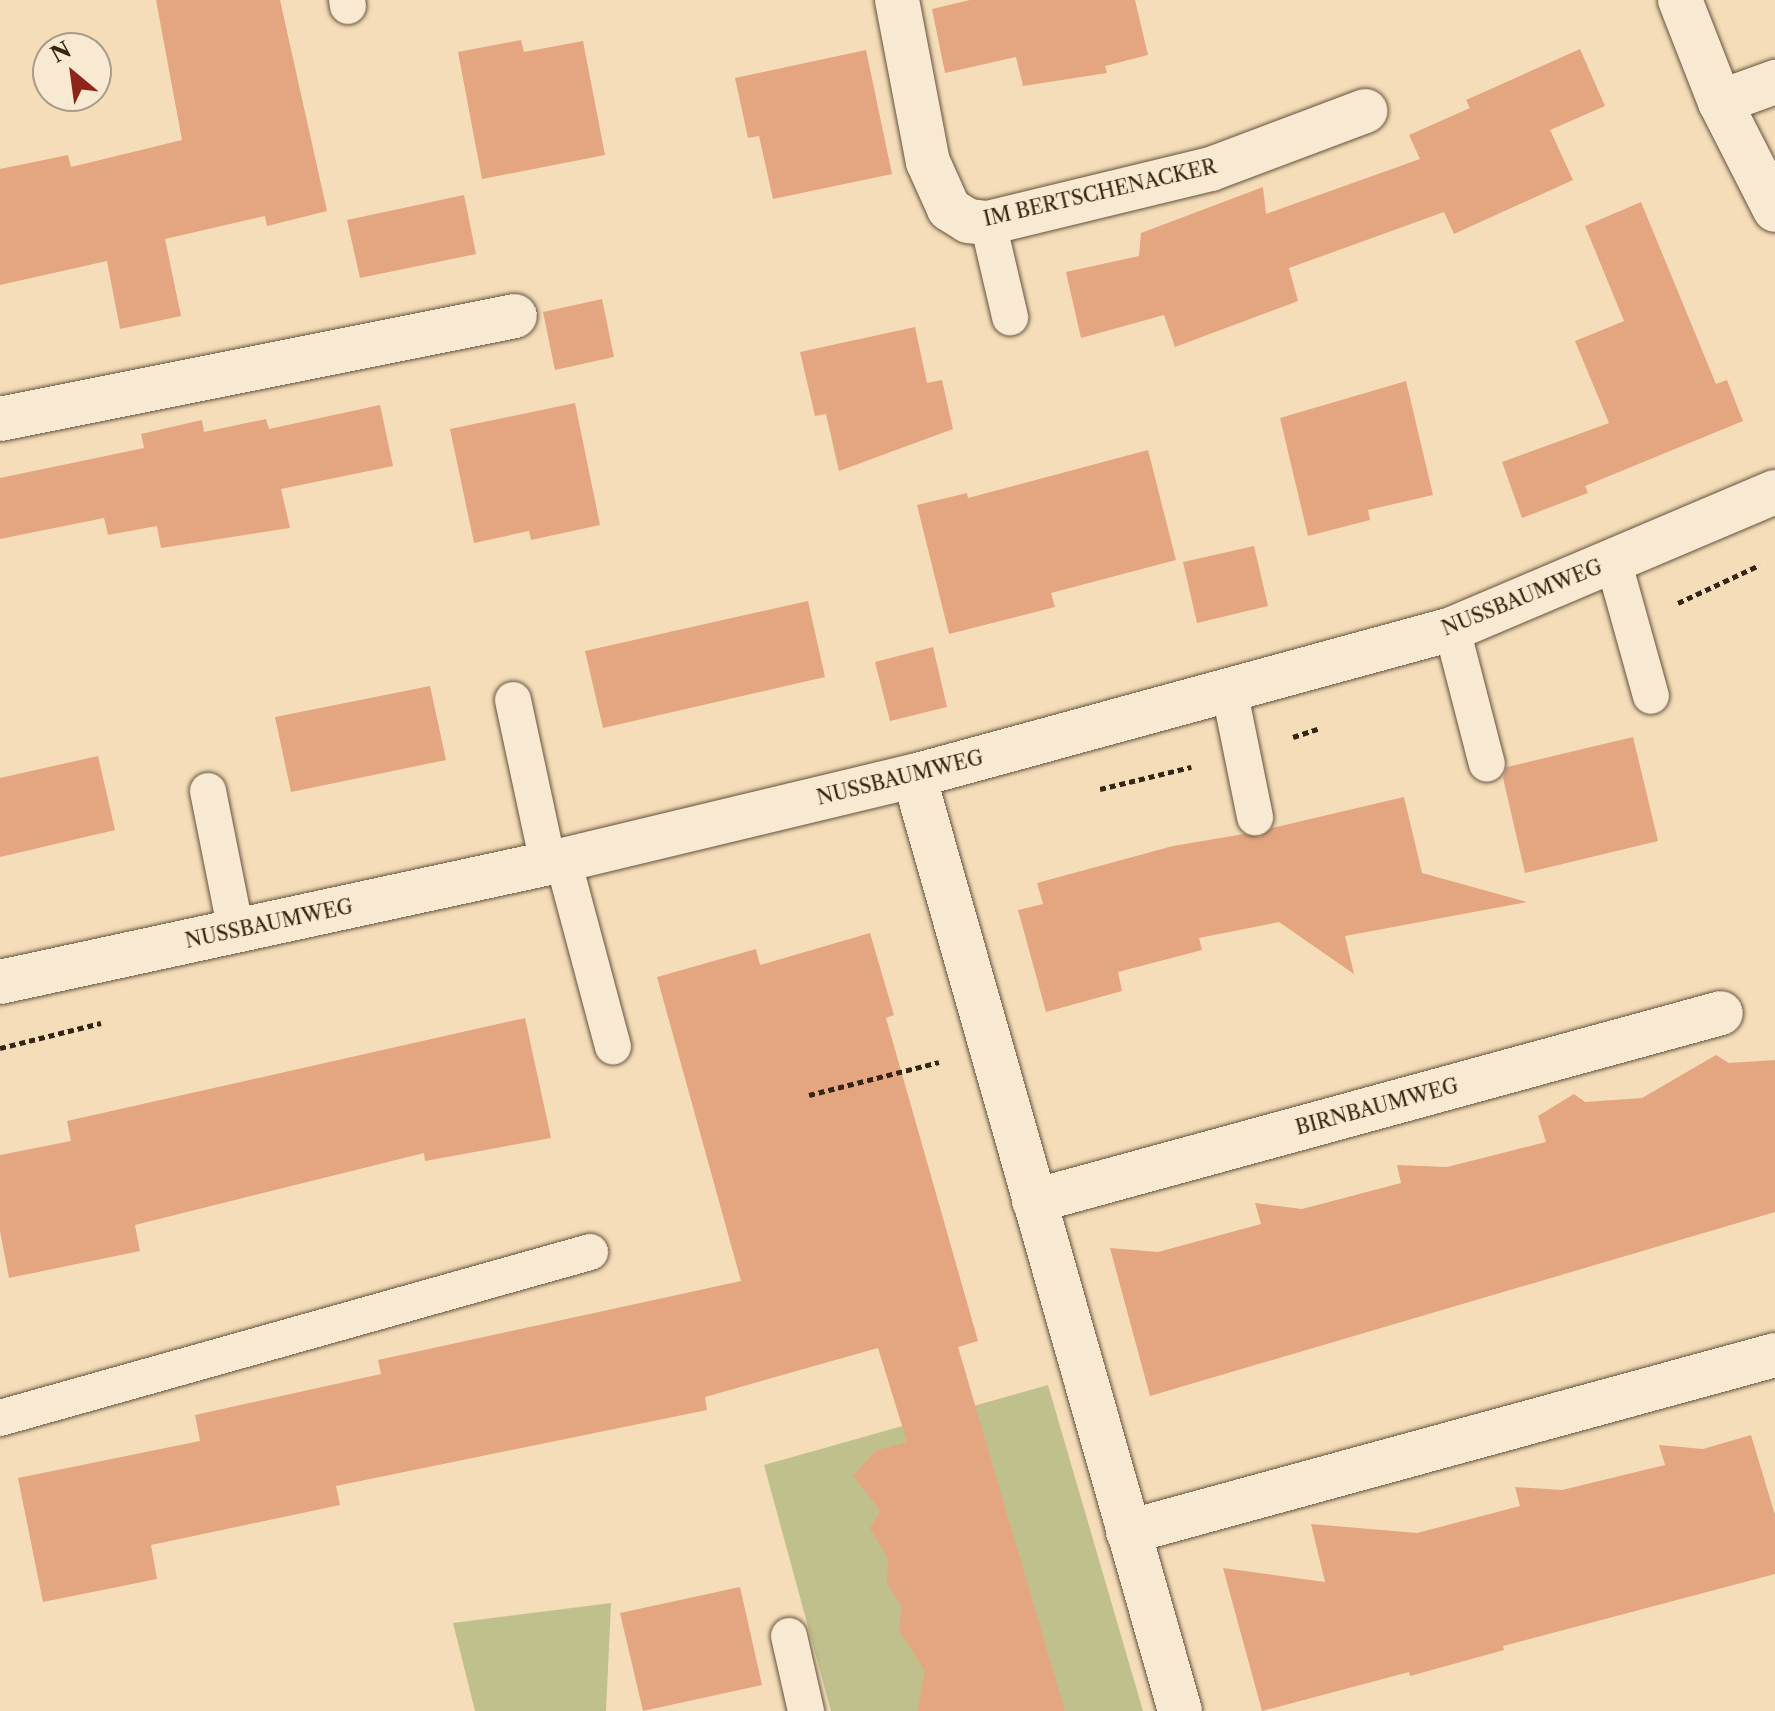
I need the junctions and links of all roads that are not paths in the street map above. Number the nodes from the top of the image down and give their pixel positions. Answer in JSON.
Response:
{"nodes":[{"id":1,"x":897,"y":0,"type":"edge"},
{"id":2,"x":1680,"y":0,"type":"edge"},
{"id":3,"x":1775,"y":82,"type":"edge"},
{"id":4,"x":1720,"y":102,"type":"junction"},
{"id":5,"x":1365,"y":111,"type":"dead end"},
{"id":6,"x":1775,"y":210,"type":"edge"},
{"id":7,"x":988,"y":223,"type":"junction"},
{"id":8,"x":515,"y":316,"type":"dead end"},
{"id":9,"x":1010,"y":317,"type":"dead end"},
{"id":10,"x":0,"y":419,"type":"edge"},
{"id":11,"x":1775,"y":492,"type":"edge"},
{"id":12,"x":1613,"y":560,"type":"junction"},
{"id":13,"x":1452,"y":629,"type":"junction"},
{"id":14,"x":1229,"y":689,"type":"junction"},
{"id":15,"x":1651,"y":696,"type":"dead end"},
{"id":16,"x":513,"y":700,"type":"dead end"},
{"id":17,"x":1487,"y":764,"type":"dead end"},
{"id":18,"x":914,"y":776,"type":"junction"},
{"id":19,"x":208,"y":791,"type":"dead end"},
{"id":20,"x":1255,"y":817,"type":"dead end"},
{"id":21,"x":555,"y":862,"type":"junction"},
{"id":22,"x":236,"y":931,"type":"junction"},
{"id":23,"x":0,"y":982,"type":"edge"},
{"id":24,"x":1721,"y":1013,"type":"dead end"},
{"id":25,"x":613,"y":1046,"type":"dead end"},
{"id":26,"x":1034,"y":1201,"type":"junction"},
{"id":27,"x":590,"y":1252,"type":"dead end"},
{"id":28,"x":1775,"y":1355,"type":"edge"},
{"id":29,"x":0,"y":1418,"type":"edge"},
{"id":30,"x":1128,"y":1532,"type":"junction"},
{"id":31,"x":789,"y":1636,"type":"dead end"},
{"id":32,"x":806,"y":1711,"type":"edge"},
{"id":33,"x":1180,"y":1711,"type":"edge"}],
"edges":[{"from":1,"to":7,"type":"street","name":"IM BERTSCHENACKER"},
{"from":2,"to":4,"type":"street"},
{"from":3,"to":4,"type":"street"},
{"from":4,"to":6,"type":"street"},
{"from":5,"to":7,"type":"street","name":"IM BERTSCHENACKER"},
{"from":7,"to":9,"type":"lane"},
{"from":8,"to":10,"type":"street"},
{"from":11,"to":12,"type":"street","name":"NUSSBAUMWEG"},
{"from":12,"to":13,"type":"street","name":"NUSSBAUMWEG"},
{"from":12,"to":15,"type":"lane"},
{"from":13,"to":14,"type":"street","name":"NUSSBAUMWEG"},
{"from":13,"to":17,"type":"lane"},
{"from":14,"to":18,"type":"street","name":"NUSSBAUMWEG"},
{"from":14,"to":20,"type":"lane"},
{"from":16,"to":21,"type":"lane"},
{"from":18,"to":21,"type":"street","name":"NUSSBAUMWEG"},
{"from":18,"to":26,"type":"street"},
{"from":19,"to":22,"type":"lane"},
{"from":21,"to":22,"type":"street","name":"NUSSBAUMWEG"},
{"from":21,"to":25,"type":"lane"},
{"from":22,"to":23,"type":"street","name":"NUSSBAUMWEG"},
{"from":24,"to":26,"type":"street","name":"BIRNBAUMWEG"},
{"from":26,"to":30,"type":"street"},
{"from":27,"to":29,"type":"lane"},
{"from":28,"to":30,"type":"street"},
{"from":30,"to":33,"type":"street"},
{"from":31,"to":32,"type":"lane"}]}
